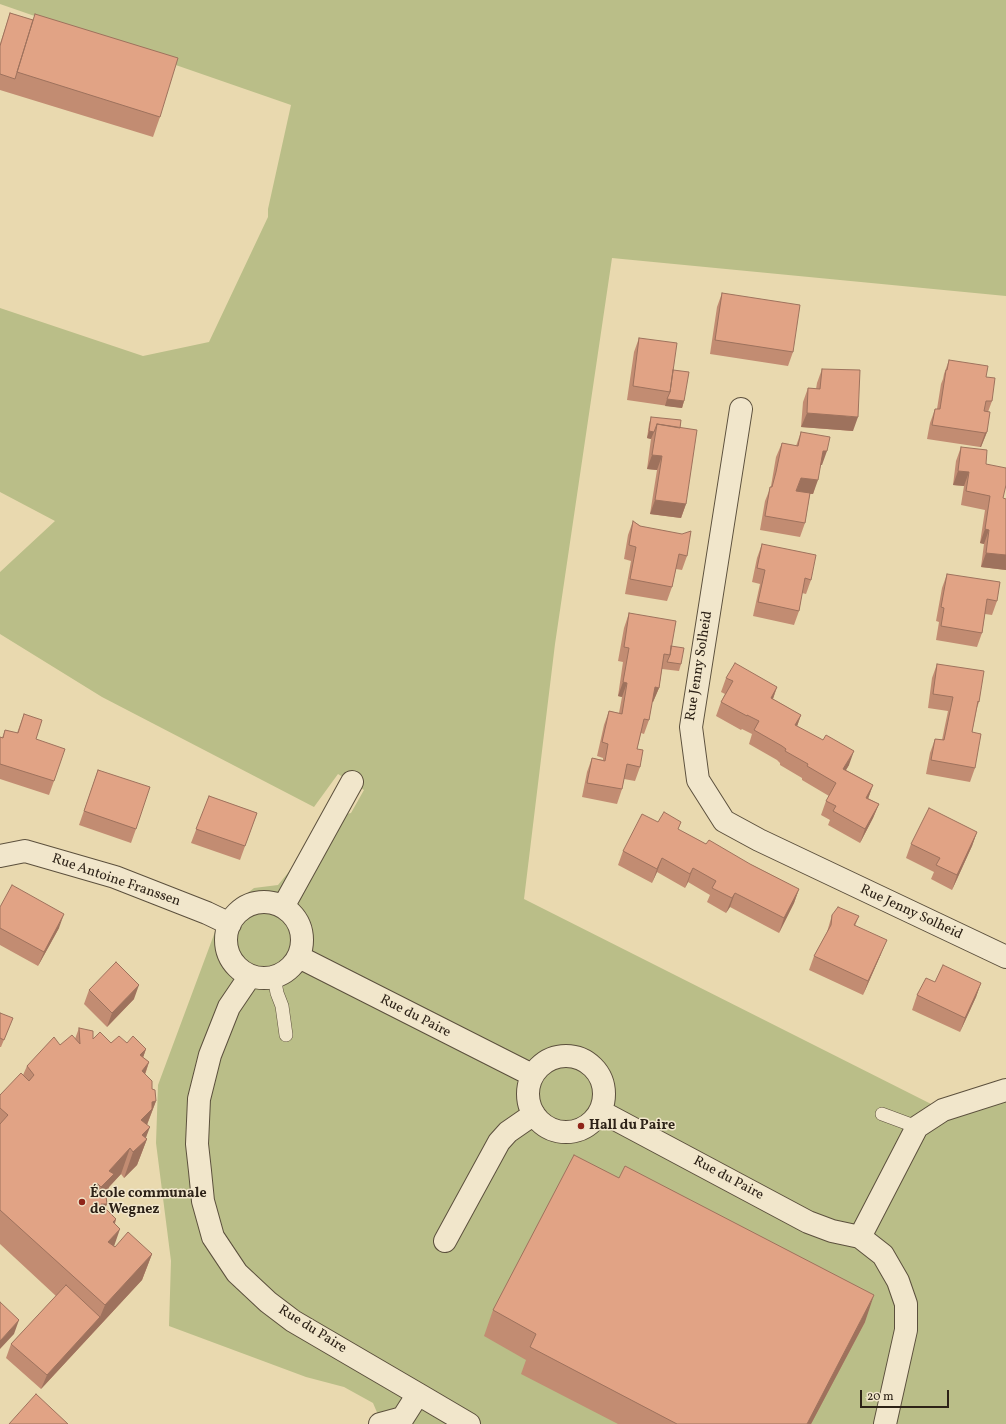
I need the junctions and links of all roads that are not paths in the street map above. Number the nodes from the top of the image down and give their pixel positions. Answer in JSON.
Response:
{"nodes":[{"id":1,"x":741,"y":409,"type":"dead end"},
{"id":2,"x":352,"y":782,"type":"dead end"},
{"id":3,"x":0,"y":856,"type":"edge"},
{"id":4,"x":283,"y":907,"type":"junction"},
{"id":5,"x":230,"y":924,"type":"junction"},
{"id":6,"x":1006,"y":956,"type":"edge"},
{"id":7,"x":299,"y":957,"type":"junction"},
{"id":8,"x":250,"y":976,"type":"junction"},
{"id":9,"x":274,"y":977,"type":"junction"},
{"id":10,"x":286,"y":1035,"type":"dead end"},
{"id":11,"x":532,"y":1075,"type":"junction"},
{"id":12,"x":1006,"y":1090,"type":"edge"},
{"id":13,"x":600,"y":1111,"type":"junction"},
{"id":14,"x":534,"y":1114,"type":"junction"},
{"id":15,"x":882,"y":1114,"type":"dead end"},
{"id":16,"x":917,"y":1127,"type":"junction"},
{"id":17,"x":860,"y":1238,"type":"junction"},
{"id":18,"x":445,"y":1241,"type":"dead end"},
{"id":19,"x":418,"y":1394,"type":"junction"},
{"id":20,"x":401,"y":1421,"type":"edge"},
{"id":21,"x":380,"y":1424,"type":"edge"},
{"id":22,"x":470,"y":1424,"type":"edge"},
{"id":23,"x":885,"y":1424,"type":"edge"}],
"edges":[{"from":1,"to":6,"type":"street","name":"Rue Jenny Solheid"},
{"from":2,"to":4,"type":"street"},
{"from":3,"to":5,"type":"street","name":"Rue Antoine Franssen"},
{"from":4,"to":5,"type":"street"},
{"from":4,"to":7,"type":"street"},
{"from":5,"to":8,"type":"street"},
{"from":7,"to":9,"type":"street"},
{"from":7,"to":11,"type":"street","name":"Rue du Paire"},
{"from":8,"to":9,"type":"street"},
{"from":8,"to":19,"type":"street","name":"Rue du Paire"},
{"from":9,"to":10,"type":"lane"},
{"from":11,"to":13,"type":"street"},
{"from":11,"to":14,"type":"street"},
{"from":12,"to":16,"type":"street"},
{"from":13,"to":14,"type":"street"},
{"from":13,"to":17,"type":"street","name":"Rue du Paire"},
{"from":14,"to":18,"type":"street"},
{"from":15,"to":16,"type":"lane"},
{"from":16,"to":17,"type":"street"},
{"from":17,"to":23,"type":"street","name":"Rue du Paire"},
{"from":19,"to":20,"type":"street"},
{"from":19,"to":22,"type":"street","name":"Rue du Paire"},
{"from":20,"to":21,"type":"street"}]}
